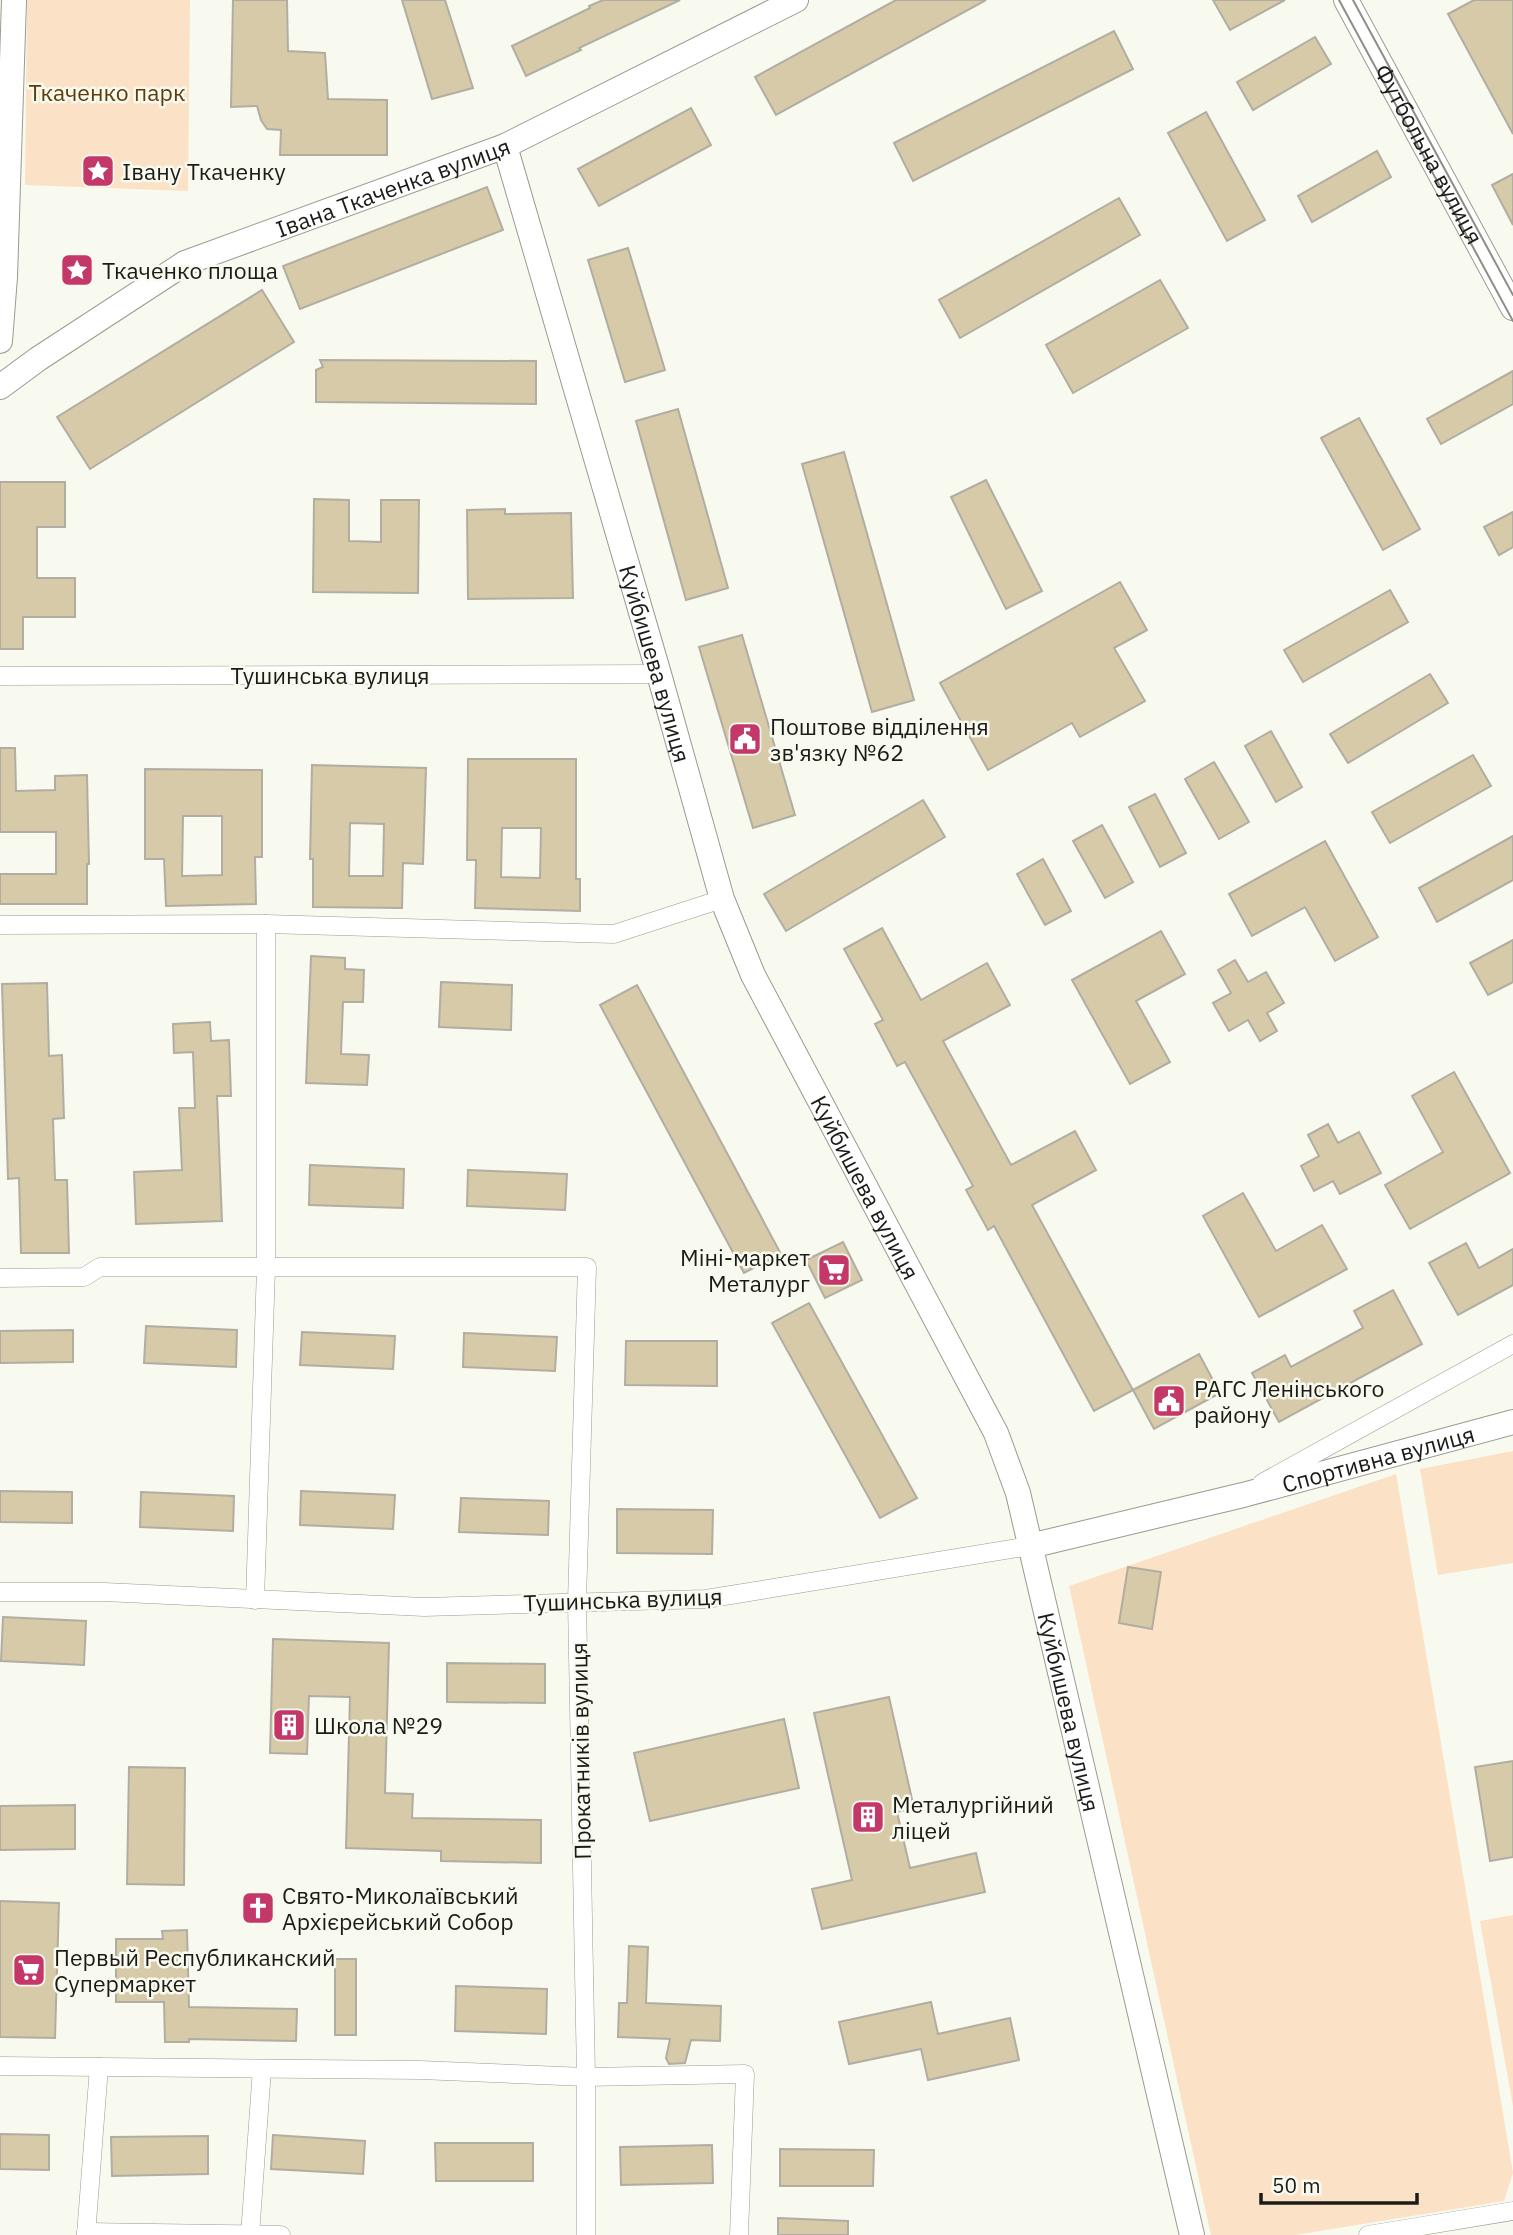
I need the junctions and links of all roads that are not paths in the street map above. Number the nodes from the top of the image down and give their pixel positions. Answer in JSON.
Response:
{"nodes":[{"id":1,"x":14,"y":0,"type":"edge"},
{"id":2,"x":796,"y":0,"type":"edge"},
{"id":3,"x":1346,"y":0,"type":"edge"},
{"id":4,"x":505,"y":146,"type":"junction"},
{"id":5,"x":1513,"y":308,"type":"edge"},
{"id":6,"x":0,"y":341,"type":"edge"},
{"id":7,"x":0,"y":387,"type":"edge"},
{"id":8,"x":659,"y":674,"type":"junction"},
{"id":9,"x":0,"y":676,"type":"edge"},
{"id":10,"x":722,"y":899,"type":"junction"},
{"id":11,"x":266,"y":924,"type":"junction"},
{"id":12,"x":0,"y":925,"type":"edge"},
{"id":13,"x":266,"y":1268,"type":"junction"},
{"id":14,"x":0,"y":1278,"type":"edge"},
{"id":15,"x":1513,"y":1345,"type":"edge"},
{"id":16,"x":1513,"y":1422,"type":"edge"},
{"id":17,"x":1243,"y":1495,"type":"junction"},
{"id":18,"x":1030,"y":1545,"type":"junction"},
{"id":19,"x":0,"y":1592,"type":"edge"},
{"id":20,"x":255,"y":1600,"type":"junction"},
{"id":21,"x":577,"y":1601,"type":"junction"},
{"id":22,"x":0,"y":2066,"type":"edge"},
{"id":23,"x":99,"y":2067,"type":"junction"},
{"id":24,"x":262,"y":2069,"type":"junction"},
{"id":25,"x":586,"y":2077,"type":"junction"},
{"id":26,"x":1513,"y":2211,"type":"edge"},
{"id":27,"x":86,"y":2234,"type":"edge"},
{"id":28,"x":250,"y":2234,"type":"edge"},
{"id":29,"x":281,"y":2235,"type":"edge"},
{"id":30,"x":586,"y":2235,"type":"edge"},
{"id":31,"x":739,"y":2235,"type":"edge"},
{"id":32,"x":1192,"y":2235,"type":"edge"},
{"id":33,"x":1368,"y":2235,"type":"edge"}],
"edges":[{"from":1,"to":6,"type":"main road"},
{"from":2,"to":4,"type":"main road","name":"Івана Ткаченка вулиця"},
{"from":3,"to":5,"type":"main road","name":"Футбольна вулиця"},
{"from":4,"to":7,"type":"main road","name":"Івана Ткаченка вулиця"},
{"from":4,"to":8,"type":"main road","name":"Куйбишева вулиця"},
{"from":8,"to":9,"type":"street","name":"Тушинська вулиця"},
{"from":8,"to":10,"type":"main road","name":"Куйбишева вулиця"},
{"from":10,"to":11,"type":"street"},
{"from":10,"to":18,"type":"main road","name":"Куйбишева вулиця"},
{"from":11,"to":12,"type":"street"},
{"from":11,"to":13,"type":"street"},
{"from":13,"to":14,"type":"street"},
{"from":13,"to":20,"type":"street"},
{"from":13,"to":21,"type":"street","name":"Прокатників вулиця"},
{"from":15,"to":17,"type":"street","name":"Спортивна вулиця"},
{"from":16,"to":17,"type":"main road","name":"Спортивна вулиця"},
{"from":17,"to":18,"type":"main road","name":"Спортивна вулиця"},
{"from":18,"to":21,"type":"street","name":"Тушинська вулиця"},
{"from":18,"to":32,"type":"main road","name":"Куйбишева вулиця"},
{"from":19,"to":20,"type":"street","name":"Тушинська вулиця"},
{"from":20,"to":21,"type":"street","name":"Тушинська вулиця"},
{"from":21,"to":25,"type":"street","name":"Прокатників вулиця"},
{"from":22,"to":23,"type":"street"},
{"from":23,"to":24,"type":"street"},
{"from":23,"to":27,"type":"street"},
{"from":24,"to":25,"type":"street"},
{"from":24,"to":28,"type":"street"},
{"from":25,"to":30,"type":"street","name":"Прокатників вулиця"},
{"from":25,"to":31,"type":"street"},
{"from":26,"to":33,"type":"street"},
{"from":27,"to":28,"type":"street"},
{"from":28,"to":29,"type":"street"}]}
